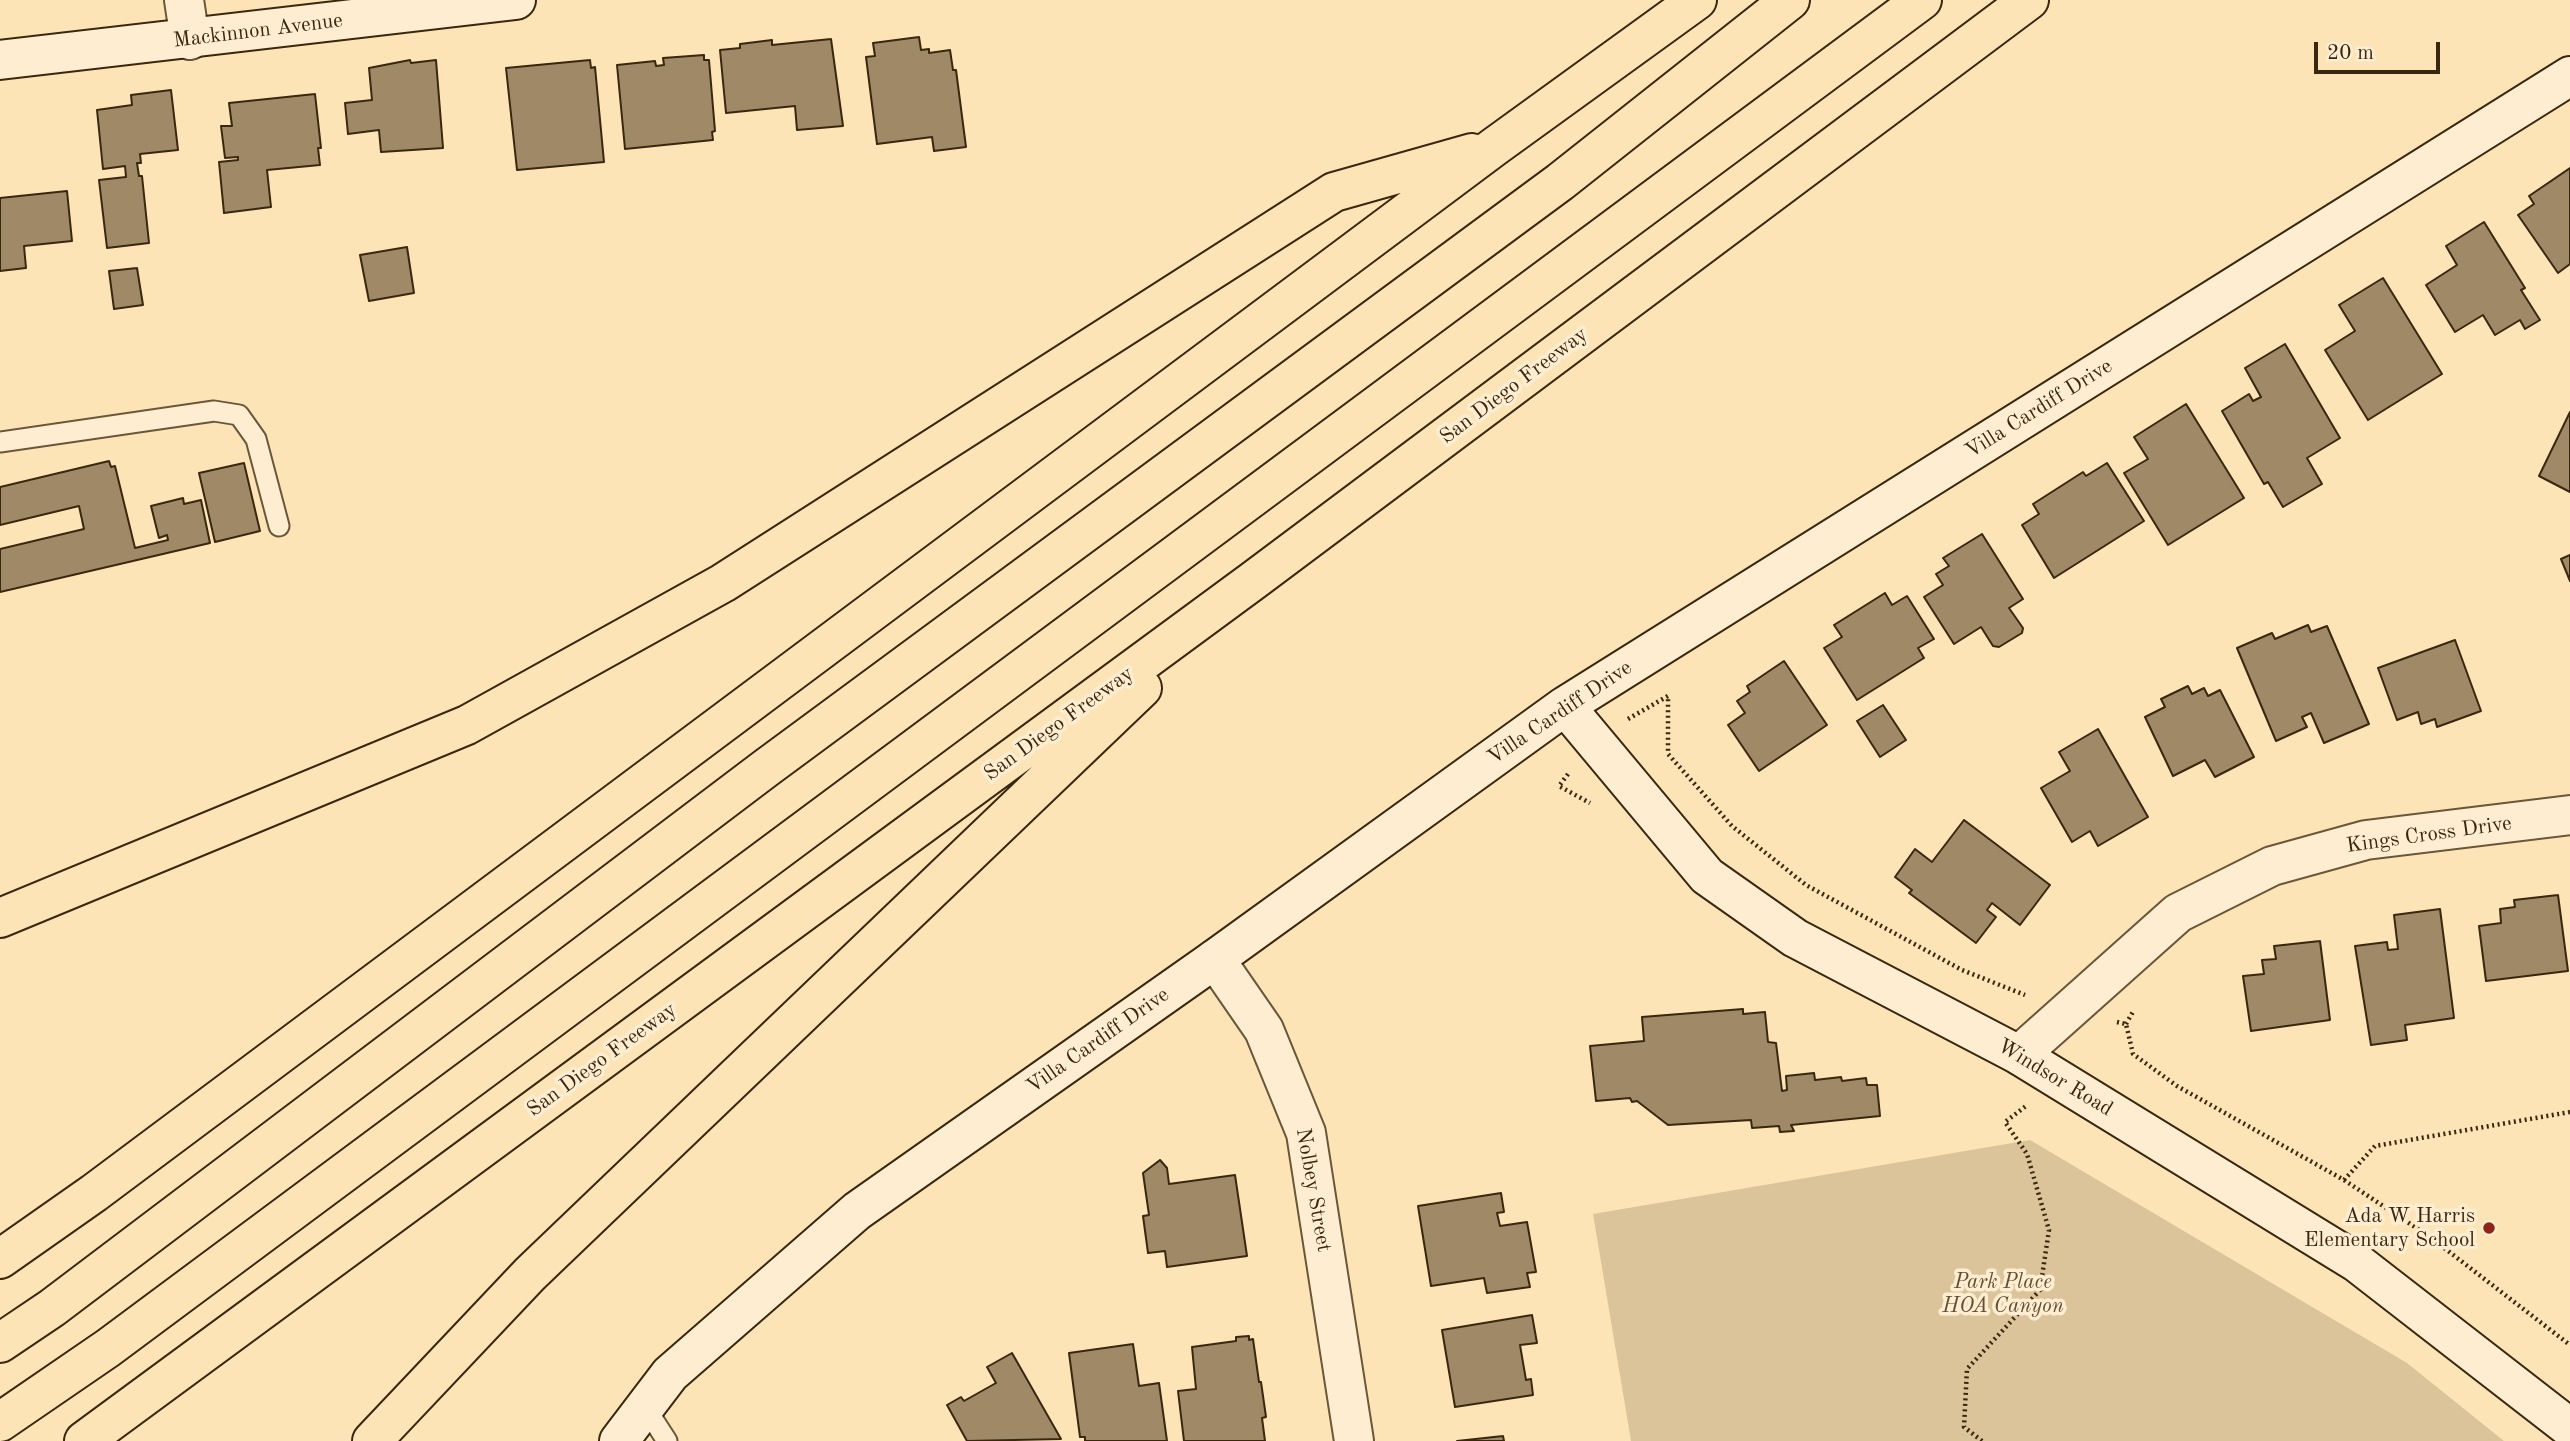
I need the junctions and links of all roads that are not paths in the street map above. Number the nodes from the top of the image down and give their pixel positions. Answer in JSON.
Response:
{"nodes":[{"id":1,"x":184,"y":0,"type":"edge"},
{"id":2,"x":516,"y":0,"type":"edge"},
{"id":3,"x":1697,"y":0,"type":"edge"},
{"id":4,"x":1790,"y":0,"type":"edge"},
{"id":5,"x":1922,"y":0,"type":"edge"},
{"id":6,"x":2029,"y":0,"type":"edge"},
{"id":7,"x":190,"y":40,"type":"junction"},
{"id":8,"x":0,"y":60,"type":"edge"},
{"id":9,"x":2570,"y":76,"type":"edge"},
{"id":10,"x":1494,"y":147,"type":"junction"},
{"id":11,"x":0,"y":442,"type":"edge"},
{"id":12,"x":279,"y":526,"type":"dead end"},
{"id":13,"x":1254,"y":580,"type":"junction"},
{"id":14,"x":1565,"y":706,"type":"junction"},
{"id":15,"x":2570,"y":815,"type":"edge"},
{"id":16,"x":0,"y":918,"type":"edge"},
{"id":17,"x":1215,"y":959,"type":"junction"},
{"id":18,"x":2019,"y":1055,"type":"junction"},
{"id":19,"x":0,"y":1259,"type":"edge"},
{"id":20,"x":0,"y":1343,"type":"edge"},
{"id":21,"x":645,"y":1407,"type":"junction"},
{"id":22,"x":0,"y":1422,"type":"edge"},
{"id":23,"x":2570,"y":1428,"type":"edge"},
{"id":24,"x":84,"y":1441,"type":"edge"},
{"id":25,"x":372,"y":1441,"type":"edge"},
{"id":26,"x":619,"y":1441,"type":"edge"},
{"id":27,"x":667,"y":1441,"type":"edge"},
{"id":28,"x":1354,"y":1441,"type":"edge"}],
"edges":[{"from":1,"to":7,"type":"street"},
{"from":2,"to":7,"type":"street","name":"Mackinnon Avenue"},
{"from":3,"to":10,"type":"highway"},
{"from":4,"to":20,"type":"highway"},
{"from":5,"to":22,"type":"highway"},
{"from":6,"to":13,"type":"highway","name":"San Diego Freeway"},
{"from":7,"to":8,"type":"street","name":"Mackinnon Avenue"},
{"from":9,"to":14,"type":"street","name":"Villa Cardiff Drive"},
{"from":10,"to":16,"type":"highway"},
{"from":10,"to":19,"type":"highway"},
{"from":11,"to":12,"type":"lane"},
{"from":13,"to":24,"type":"highway","name":"San Diego Freeway"},
{"from":13,"to":25,"type":"highway"},
{"from":14,"to":17,"type":"street","name":"Villa Cardiff Drive"},
{"from":14,"to":18,"type":"street","name":"Windsor Road"},
{"from":15,"to":18,"type":"street","name":"Kings Cross Drive"},
{"from":17,"to":21,"type":"street","name":"Villa Cardiff Drive"},
{"from":17,"to":28,"type":"street","name":"Nolbey Street"},
{"from":18,"to":23,"type":"street","name":"Windsor Road"},
{"from":21,"to":26,"type":"street","name":"Villa Cardiff Drive"},
{"from":21,"to":27,"type":"lane"}]}
